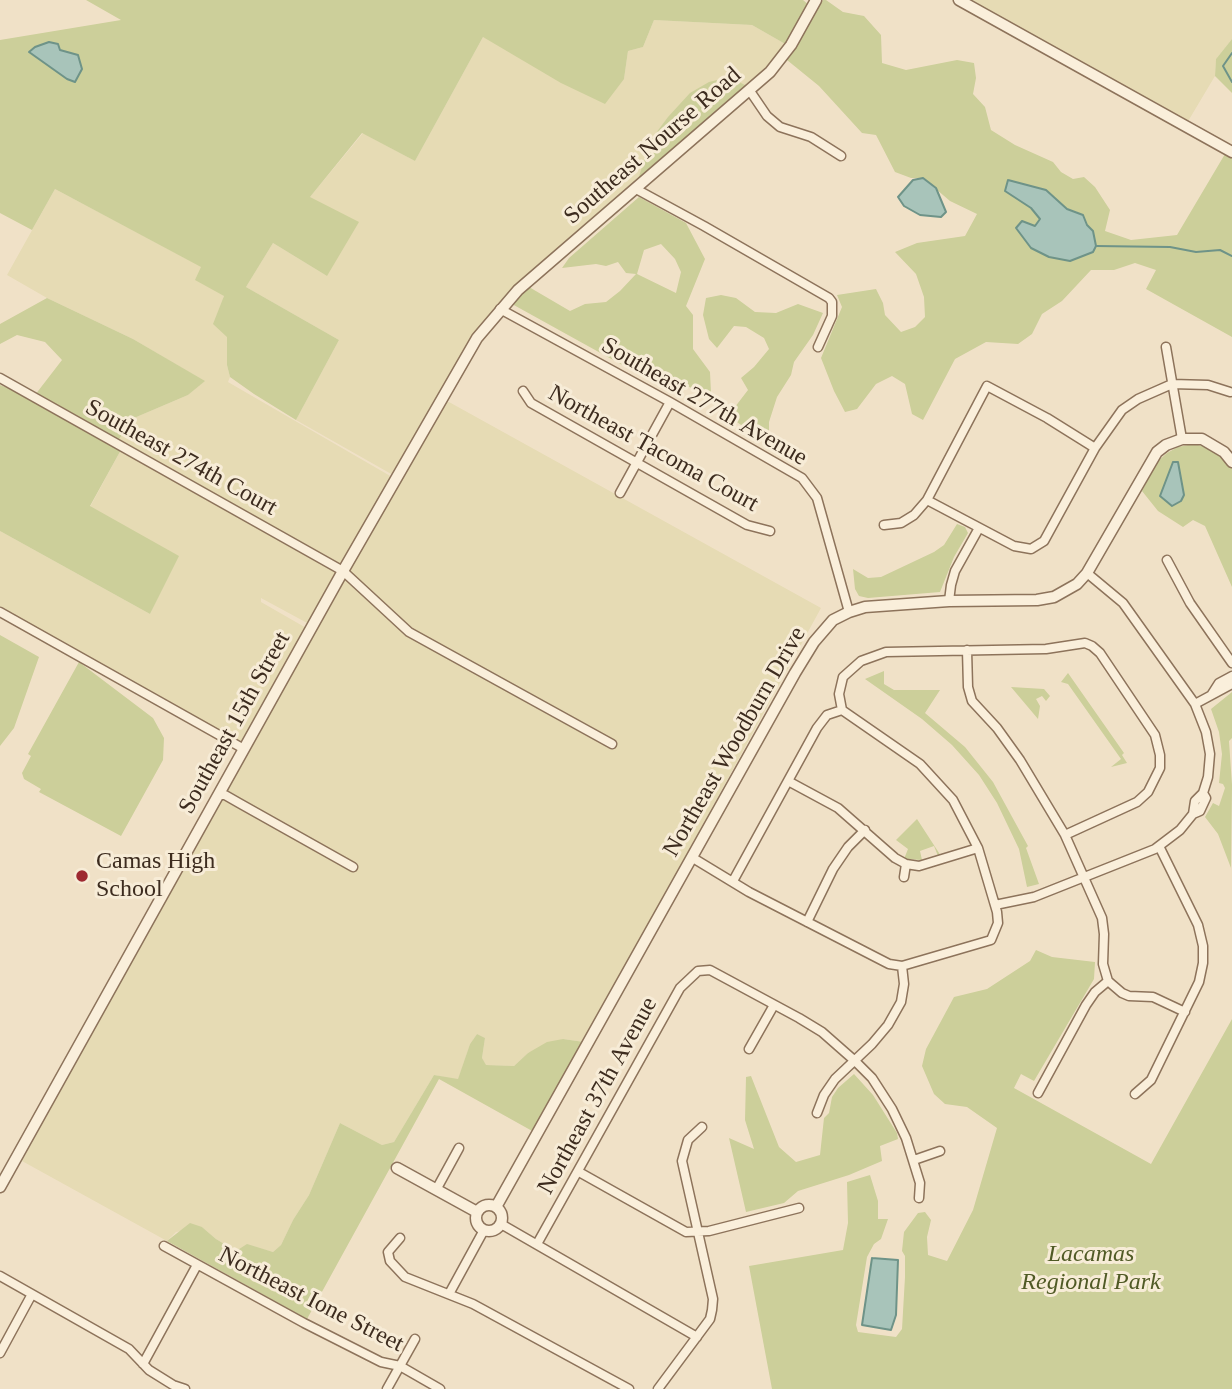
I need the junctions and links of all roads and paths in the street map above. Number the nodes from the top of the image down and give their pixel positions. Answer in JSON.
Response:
{"nodes":[{"id":1,"x":816,"y":0,"type":"edge"},
{"id":2,"x":959,"y":0,"type":"edge"},
{"id":3,"x":750,"y":91,"type":"junction"},
{"id":4,"x":1232,"y":152,"type":"edge"},
{"id":5,"x":841,"y":156,"type":"dead end"},
{"id":6,"x":636,"y":189,"type":"junction"},
{"id":7,"x":500,"y":309,"type":"junction"},
{"id":8,"x":818,"y":347,"type":"dead end"},
{"id":9,"x":1166,"y":347,"type":"dead end"},
{"id":10,"x":0,"y":378,"type":"edge"},
{"id":11,"x":1172,"y":384,"type":"junction"},
{"id":12,"x":523,"y":391,"type":"dead end"},
{"id":13,"x":1230,"y":392,"type":"dead end"},
{"id":14,"x":670,"y":402,"type":"junction"},
{"id":15,"x":1182,"y":439,"type":"junction"},
{"id":16,"x":1094,"y":449,"type":"junction"},
{"id":17,"x":1232,"y":462,"type":"edge"},
{"id":18,"x":637,"y":463,"type":"junction"},
{"id":19,"x":620,"y":493,"type":"dead end"},
{"id":20,"x":927,"y":500,"type":"junction"},
{"id":21,"x":884,"y":525,"type":"dead end"},
{"id":22,"x":979,"y":528,"type":"junction"},
{"id":23,"x":770,"y":531,"type":"dead end"},
{"id":24,"x":1167,"y":560,"type":"dead end"},
{"id":25,"x":343,"y":571,"type":"junction"},
{"id":26,"x":1087,"y":573,"type":"junction"},
{"id":27,"x":949,"y":601,"type":"junction"},
{"id":28,"x":0,"y":612,"type":"edge"},
{"id":29,"x":849,"y":612,"type":"junction"},
{"id":30,"x":967,"y":650,"type":"junction"},
{"id":31,"x":1232,"y":663,"type":"edge"},
{"id":32,"x":1232,"y":676,"type":"edge"},
{"id":33,"x":1232,"y":684,"type":"edge"},
{"id":34,"x":1212,"y":694,"type":"junction"},
{"id":35,"x":1195,"y":704,"type":"junction"},
{"id":36,"x":842,"y":709,"type":"junction"},
{"id":37,"x":612,"y":744,"type":"dead end"},
{"id":38,"x":244,"y":749,"type":"junction"},
{"id":39,"x":788,"y":781,"type":"junction"},
{"id":40,"x":218,"y":795,"type":"junction"},
{"id":41,"x":865,"y":830,"type":"junction"},
{"id":42,"x":1065,"y":835,"type":"junction"},
{"id":43,"x":1159,"y":846,"type":"junction"},
{"id":44,"x":978,"y":848,"type":"junction"},
{"id":45,"x":693,"y":858,"type":"junction"},
{"id":46,"x":906,"y":864,"type":"junction"},
{"id":47,"x":353,"y":867,"type":"dead end"},
{"id":48,"x":904,"y":877,"type":"dead end"},
{"id":49,"x":1084,"y":879,"type":"junction"},
{"id":50,"x":733,"y":881,"type":"junction"},
{"id":51,"x":995,"y":905,"type":"junction"},
{"id":52,"x":807,"y":922,"type":"junction"},
{"id":53,"x":902,"y":966,"type":"junction"},
{"id":54,"x":1108,"y":981,"type":"junction"},
{"id":55,"x":774,"y":1005,"type":"junction"},
{"id":56,"x":1185,"y":1012,"type":"junction"},
{"id":57,"x":748,"y":1049,"type":"dead end"},
{"id":58,"x":855,"y":1061,"type":"junction"},
{"id":59,"x":1038,"y":1093,"type":"dead end"},
{"id":60,"x":1135,"y":1094,"type":"dead end"},
{"id":61,"x":817,"y":1113,"type":"dead end"},
{"id":62,"x":702,"y":1127,"type":"dead end"},
{"id":63,"x":459,"y":1148,"type":"dead end"},
{"id":64,"x":940,"y":1151,"type":"dead end"},
{"id":65,"x":914,"y":1160,"type":"junction"},
{"id":66,"x":397,"y":1168,"type":"dead end"},
{"id":67,"x":579,"y":1172,"type":"junction"},
{"id":68,"x":0,"y":1187,"type":"edge"},
{"id":69,"x":436,"y":1190,"type":"junction"},
{"id":70,"x":919,"y":1198,"type":"dead end"},
{"id":71,"x":496,"y":1207,"type":"junction"},
{"id":72,"x":799,"y":1208,"type":"dead end"},
{"id":73,"x":477,"y":1212,"type":"junction"},
{"id":74,"x":501,"y":1224,"type":"junction"},
{"id":75,"x":484,"y":1230,"type":"junction"},
{"id":76,"x":697,"y":1233,"type":"junction"},
{"id":77,"x":400,"y":1238,"type":"dead end"},
{"id":78,"x":537,"y":1244,"type":"junction"},
{"id":79,"x":164,"y":1246,"type":"dead end"},
{"id":80,"x":197,"y":1265,"type":"junction"},
{"id":81,"x":0,"y":1276,"type":"edge"},
{"id":82,"x":449,"y":1293,"type":"junction"},
{"id":83,"x":32,"y":1294,"type":"junction"},
{"id":84,"x":698,"y":1337,"type":"junction"},
{"id":85,"x":415,"y":1339,"type":"dead end"},
{"id":86,"x":0,"y":1353,"type":"edge"},
{"id":87,"x":143,"y":1364,"type":"junction"},
{"id":88,"x":400,"y":1366,"type":"junction"},
{"id":89,"x":172,"y":1387,"type":"edge"},
{"id":90,"x":185,"y":1389,"type":"edge"},
{"id":91,"x":387,"y":1389,"type":"edge"},
{"id":92,"x":440,"y":1389,"type":"edge"},
{"id":93,"x":629,"y":1389,"type":"edge"},
{"id":94,"x":658,"y":1389,"type":"edge"}],
"edges":[{"from":1,"to":3,"type":"street","name":"Southeast Nourse Road"},
{"from":2,"to":4,"type":"street"},
{"from":3,"to":5,"type":"street"},
{"from":3,"to":6,"type":"street","name":"Southeast Nourse Road"},
{"from":6,"to":7,"type":"street","name":"Southeast Nourse Road"},
{"from":6,"to":8,"type":"street"},
{"from":7,"to":14,"type":"street","name":"Southeast 277th Avenue"},
{"from":7,"to":25,"type":"street","name":"Southeast 15th Street"},
{"from":9,"to":11,"type":"street"},
{"from":10,"to":25,"type":"street","name":"Southeast 274th Court"},
{"from":11,"to":13,"type":"street"},
{"from":11,"to":15,"type":"street"},
{"from":11,"to":16,"type":"street"},
{"from":12,"to":18,"type":"street","name":"Northeast Tacoma Court"},
{"from":14,"to":18,"type":"street"},
{"from":14,"to":29,"type":"street","name":"Southeast 277th Avenue"},
{"from":15,"to":17,"type":"street"},
{"from":15,"to":26,"type":"street","name":"Northeast Woodburn Drive"},
{"from":16,"to":20,"type":"street"},
{"from":16,"to":22,"type":"street"},
{"from":18,"to":19,"type":"street"},
{"from":18,"to":23,"type":"street","name":"Northeast Tacoma Court"},
{"from":20,"to":21,"type":"street"},
{"from":20,"to":22,"type":"street"},
{"from":22,"to":27,"type":"street"},
{"from":24,"to":31,"type":"street"},
{"from":25,"to":37,"type":"street","name":"Southeast 274th Court"},
{"from":25,"to":38,"type":"street","name":"Southeast 15th Street"},
{"from":26,"to":27,"type":"street","name":"Northeast Woodburn Drive"},
{"from":26,"to":35,"type":"street"},
{"from":27,"to":29,"type":"street","name":"Northeast Woodburn Drive"},
{"from":28,"to":38,"type":"street"},
{"from":29,"to":45,"type":"street","name":"Northeast Woodburn Drive"},
{"from":30,"to":36,"type":"street"},
{"from":30,"to":42,"type":"street"},
{"from":30,"to":42,"type":"street"},
{"from":32,"to":34,"type":"street"},
{"from":33,"to":34,"type":"street"},
{"from":34,"to":35,"type":"street"},
{"from":35,"to":43,"type":"street"},
{"from":36,"to":39,"type":"street"},
{"from":36,"to":44,"type":"street"},
{"from":38,"to":40,"type":"street","name":"Southeast 15th Street"},
{"from":39,"to":41,"type":"street"},
{"from":39,"to":50,"type":"street"},
{"from":40,"to":47,"type":"street"},
{"from":40,"to":68,"type":"street","name":"Southeast 15th Street"},
{"from":41,"to":46,"type":"street"},
{"from":41,"to":52,"type":"street"},
{"from":42,"to":49,"type":"street"},
{"from":43,"to":49,"type":"street"},
{"from":43,"to":56,"type":"street"},
{"from":44,"to":46,"type":"street"},
{"from":44,"to":51,"type":"street"},
{"from":45,"to":50,"type":"street"},
{"from":45,"to":71,"type":"street","name":"Northeast Woodburn Drive"},
{"from":46,"to":48,"type":"street"},
{"from":49,"to":51,"type":"street"},
{"from":49,"to":54,"type":"street"},
{"from":50,"to":52,"type":"street"},
{"from":51,"to":53,"type":"street"},
{"from":52,"to":53,"type":"street"},
{"from":53,"to":58,"type":"street"},
{"from":54,"to":56,"type":"street"},
{"from":54,"to":59,"type":"street"},
{"from":55,"to":57,"type":"street"},
{"from":55,"to":58,"type":"street"},
{"from":55,"to":67,"type":"street","name":"Northeast 37th Avenue"},
{"from":56,"to":60,"type":"street"},
{"from":58,"to":61,"type":"street"},
{"from":58,"to":65,"type":"street"},
{"from":62,"to":76,"type":"street"},
{"from":63,"to":69,"type":"street"},
{"from":64,"to":65,"type":"street"},
{"from":65,"to":70,"type":"street"},
{"from":66,"to":69,"type":"street"},
{"from":67,"to":76,"type":"street"},
{"from":67,"to":78,"type":"street","name":"Northeast 37th Avenue"},
{"from":69,"to":73,"type":"street"},
{"from":71,"to":73,"type":"street"},
{"from":71,"to":74,"type":"street"},
{"from":72,"to":76,"type":"street"},
{"from":73,"to":75,"type":"street"},
{"from":74,"to":75,"type":"street"},
{"from":74,"to":78,"type":"street"},
{"from":75,"to":82,"type":"street"},
{"from":76,"to":84,"type":"street"},
{"from":77,"to":82,"type":"street"},
{"from":78,"to":84,"type":"street"},
{"from":79,"to":80,"type":"street","name":"Northeast Ione Street"},
{"from":80,"to":87,"type":"street"},
{"from":80,"to":88,"type":"street","name":"Northeast Ione Street"},
{"from":81,"to":83,"type":"street"},
{"from":82,"to":93,"type":"street"},
{"from":83,"to":86,"type":"street"},
{"from":83,"to":87,"type":"street"},
{"from":84,"to":94,"type":"street"},
{"from":85,"to":88,"type":"street"},
{"from":87,"to":89,"type":"street"},
{"from":88,"to":91,"type":"street"},
{"from":88,"to":92,"type":"street","name":"Northeast Ione Street"},
{"from":89,"to":90,"type":"street"}]}
